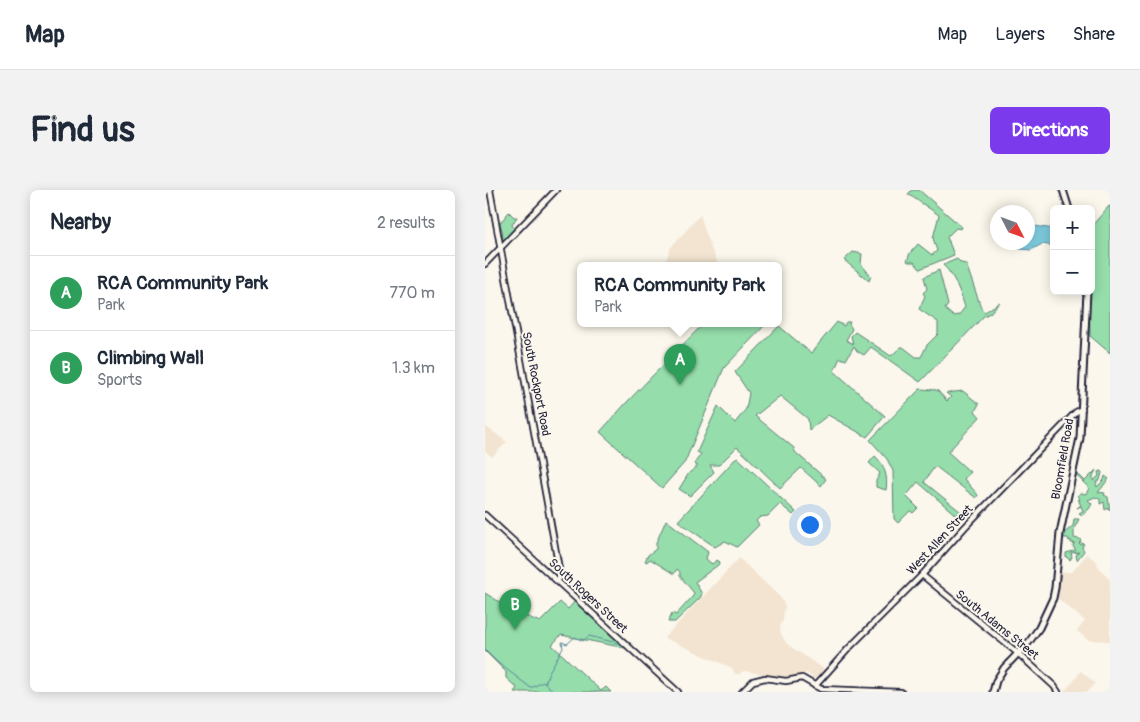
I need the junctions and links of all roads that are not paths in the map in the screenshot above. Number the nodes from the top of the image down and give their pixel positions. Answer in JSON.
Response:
{"nodes":[{"id":1,"x":490,"y":190,"type":"edge"},
{"id":2,"x":556,"y":190,"type":"edge"},
{"id":3,"x":1061,"y":190,"type":"edge"},
{"id":4,"x":1066,"y":205,"type":"edge"},
{"id":5,"x":499,"y":240,"type":"junction"},
{"id":6,"x":506,"y":242,"type":"junction"},
{"id":7,"x":500,"y":248,"type":"junction"},
{"id":8,"x":495,"y":254,"type":"junction"},
{"id":9,"x":502,"y":256,"type":"junction"},
{"id":10,"x":485,"y":264,"type":"edge"},
{"id":11,"x":1087,"y":295,"type":"edge"},
{"id":12,"x":1082,"y":409,"type":"junction"},
{"id":13,"x":485,"y":515,"type":"edge"},
{"id":14,"x":922,"y":575,"type":"junction"},
{"id":15,"x":558,"y":581,"type":"junction"},
{"id":16,"x":1017,"y":653,"type":"junction"},
{"id":17,"x":815,"y":686,"type":"junction"},
{"id":18,"x":678,"y":692,"type":"edge"},
{"id":19,"x":742,"y":692,"type":"edge"},
{"id":20,"x":901,"y":692,"type":"edge"},
{"id":21,"x":993,"y":692,"type":"edge"},
{"id":22,"x":1058,"y":692,"type":"edge"}],
"edges":[{"from":1,"to":5,"type":"street","name":"South Rockport Road"},
{"from":2,"to":6,"type":"street"},
{"from":3,"to":4,"type":"main road"},
{"from":5,"to":6,"type":"street"},
{"from":5,"to":7,"type":"street","name":"South Rockport Road"},
{"from":6,"to":7,"type":"street"},
{"from":7,"to":8,"type":"street"},
{"from":7,"to":9,"type":"street","name":"South Rockport Road"},
{"from":8,"to":9,"type":"street"},
{"from":8,"to":10,"type":"street"},
{"from":9,"to":15,"type":"street","name":"South Rockport Road"},
{"from":11,"to":12,"type":"main road","name":"Bloomfield Road"},
{"from":12,"to":14,"type":"street","name":"West Allen Street"},
{"from":12,"to":16,"type":"main road","name":"Bloomfield Road"},
{"from":13,"to":15,"type":"street","name":"South Rogers Street"},
{"from":14,"to":16,"type":"street","name":"South Adams Street"},
{"from":14,"to":17,"type":"street","name":"West Allen Street"},
{"from":15,"to":18,"type":"street","name":"South Rogers Street"},
{"from":16,"to":21,"type":"main road","name":"Bloomfield Road"},
{"from":16,"to":22,"type":"street","name":"South Adams Street"},
{"from":17,"to":19,"type":"street"},
{"from":17,"to":20,"type":"street"}]}
